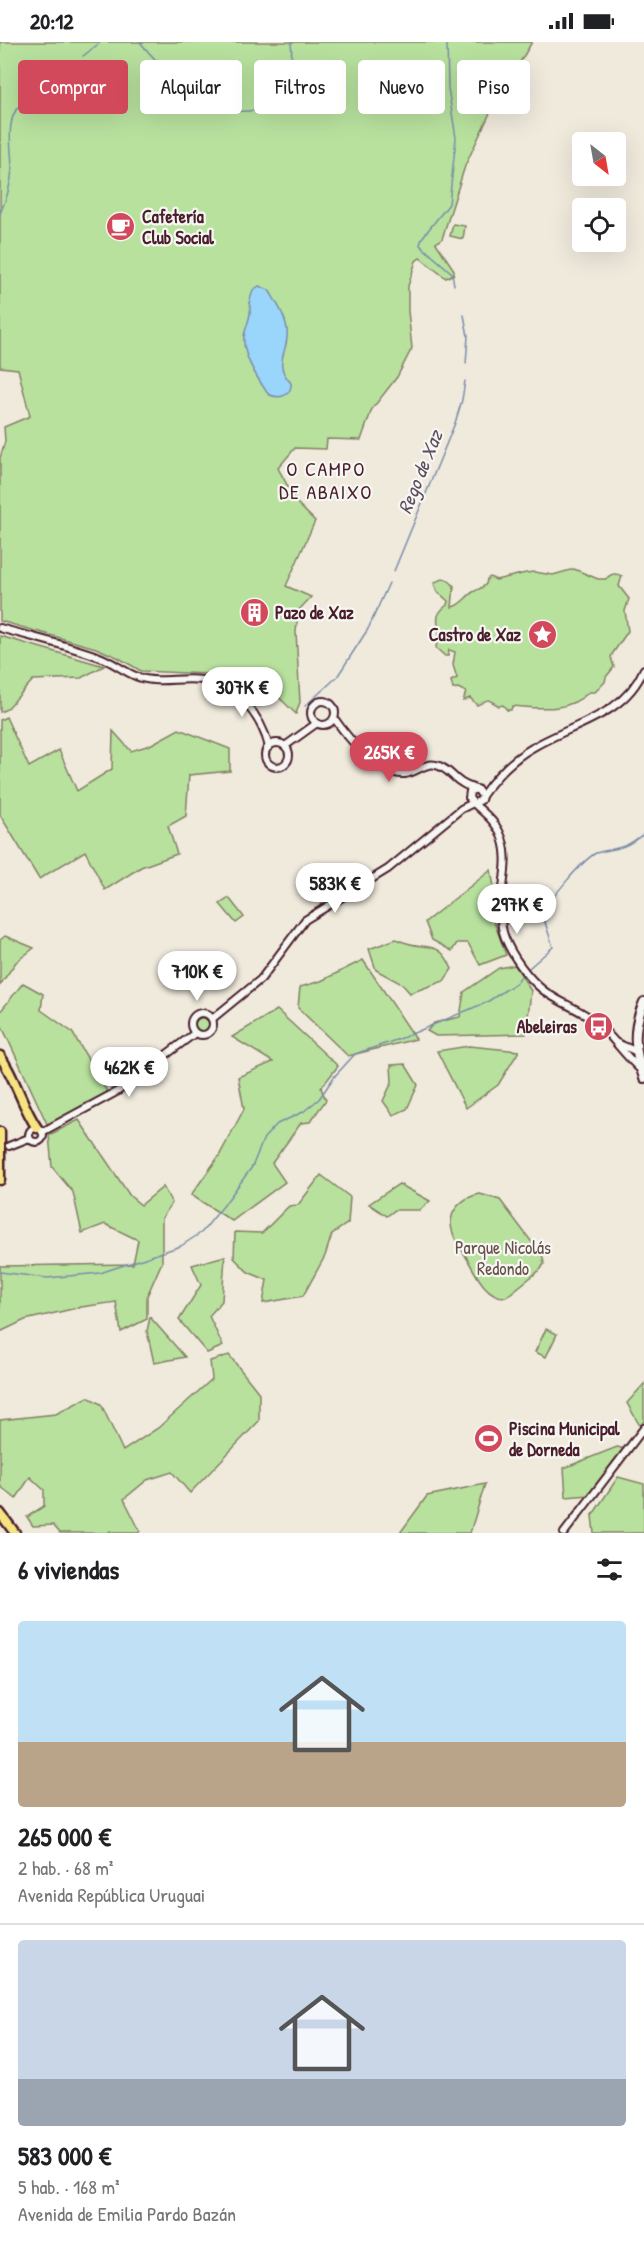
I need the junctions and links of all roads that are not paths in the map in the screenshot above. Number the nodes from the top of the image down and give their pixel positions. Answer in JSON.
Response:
{"nodes":[{"id":1,"x":0,"y":628,"type":"edge"},
{"id":2,"x":644,"y":669,"type":"edge"},
{"id":3,"x":314,"y":721,"type":"junction"},
{"id":4,"x":332,"y":721,"type":"junction"},
{"id":5,"x":272,"y":745,"type":"junction"},
{"id":6,"x":286,"y":748,"type":"junction"},
{"id":7,"x":461,"y":783,"type":"junction"},
{"id":8,"x":490,"y":784,"type":"junction"},
{"id":9,"x":476,"y":789,"type":"junction"},
{"id":10,"x":468,"y":796,"type":"junction"},
{"id":11,"x":482,"y":797,"type":"junction"},
{"id":12,"x":474,"y":803,"type":"junction"},
{"id":13,"x":461,"y":809,"type":"junction"},
{"id":14,"x":487,"y":813,"type":"junction"},
{"id":15,"x":644,"y":1002,"type":"edge"},
{"id":16,"x":212,"y":1019,"type":"junction"},
{"id":17,"x":195,"y":1033,"type":"junction"},
{"id":18,"x":613,"y":1040,"type":"junction"},
{"id":19,"x":633,"y":1051,"type":"junction"},
{"id":20,"x":0,"y":1056,"type":"edge"},
{"id":21,"x":627,"y":1056,"type":"junction"},
{"id":22,"x":643,"y":1074,"type":"edge"},
{"id":23,"x":40,"y":1130,"type":"junction"},
{"id":24,"x":0,"y":1132,"type":"edge"},
{"id":25,"x":29,"y":1138,"type":"junction"},
{"id":26,"x":9,"y":1146,"type":"dead end"},
{"id":27,"x":0,"y":1180,"type":"edge"},
{"id":28,"x":644,"y":1428,"type":"edge"},
{"id":29,"x":0,"y":1513,"type":"edge"},
{"id":30,"x":15,"y":1533,"type":"edge"},
{"id":31,"x":564,"y":1533,"type":"edge"}],
"edges":[{"from":1,"to":5,"type":"street"},
{"from":2,"to":8,"type":"street"},
{"from":3,"to":4,"type":"street"},
{"from":3,"to":4,"type":"street"},
{"from":3,"to":6,"type":"street"},
{"from":4,"to":7,"type":"street"},
{"from":5,"to":6,"type":"street"},
{"from":5,"to":6,"type":"street"},
{"from":7,"to":9,"type":"street"},
{"from":7,"to":10,"type":"street"},
{"from":8,"to":9,"type":"street"},
{"from":8,"to":11,"type":"street"},
{"from":9,"to":10,"type":"street"},
{"from":9,"to":11,"type":"street"},
{"from":10,"to":12,"type":"street"},
{"from":10,"to":13,"type":"street"},
{"from":11,"to":12,"type":"street"},
{"from":11,"to":14,"type":"street"},
{"from":12,"to":13,"type":"street"},
{"from":12,"to":14,"type":"street"},
{"from":13,"to":16,"type":"street"},
{"from":14,"to":18,"type":"street"},
{"from":15,"to":19,"type":"main road"},
{"from":16,"to":17,"type":"street"},
{"from":16,"to":17,"type":"street"},
{"from":17,"to":23,"type":"street"},
{"from":18,"to":19,"type":"street"},
{"from":18,"to":21,"type":"street"},
{"from":19,"to":21,"type":"street"},
{"from":19,"to":22,"type":"main road"},
{"from":20,"to":23,"type":"highway"},
{"from":21,"to":22,"type":"street"},
{"from":23,"to":25,"type":"street"},
{"from":23,"to":25,"type":"street"},
{"from":24,"to":27,"type":"highway"},
{"from":25,"to":26,"type":"street"},
{"from":28,"to":31,"type":"street"},
{"from":29,"to":30,"type":"highway"}]}
